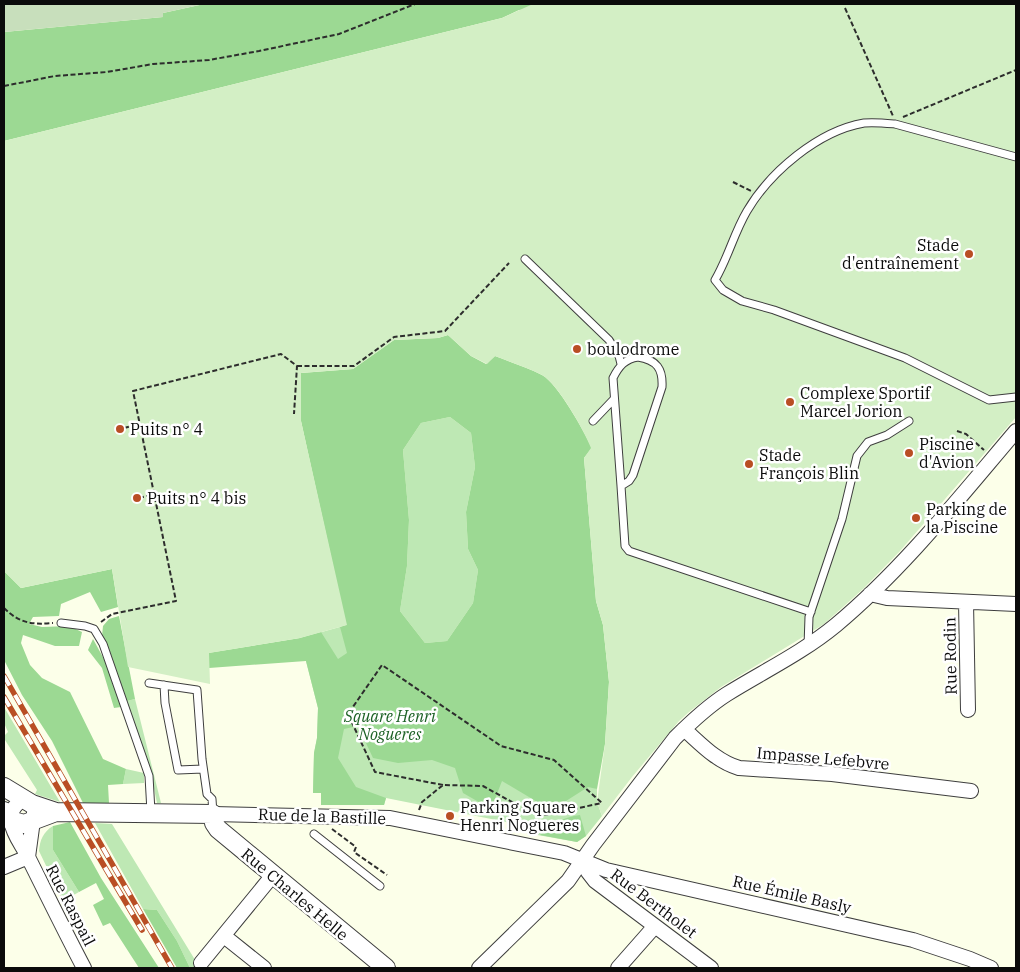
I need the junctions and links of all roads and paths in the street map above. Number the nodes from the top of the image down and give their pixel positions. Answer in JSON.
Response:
{"nodes":[{"id":1,"x":415,"y":4,"type":"edge"},
{"id":2,"x":845,"y":8,"type":"dead end"},
{"id":3,"x":1016,"y":70,"type":"edge"},
{"id":4,"x":4,"y":86,"type":"edge"},
{"id":5,"x":895,"y":122,"type":"junction"},
{"id":6,"x":1016,"y":157,"type":"edge"},
{"id":7,"x":733,"y":182,"type":"dead end"},
{"id":8,"x":758,"y":195,"type":"junction"},
{"id":9,"x":525,"y":259,"type":"dead end"},
{"id":10,"x":509,"y":263,"type":"dead end"},
{"id":11,"x":621,"y":364,"type":"junction"},
{"id":12,"x":298,"y":366,"type":"junction"},
{"id":13,"x":1016,"y":397,"type":"edge"},
{"id":14,"x":614,"y":399,"type":"junction"},
{"id":15,"x":294,"y":414,"type":"dead end"},
{"id":16,"x":593,"y":421,"type":"dead end"},
{"id":17,"x":909,"y":421,"type":"dead end"},
{"id":18,"x":140,"y":424,"type":"junction"},
{"id":19,"x":124,"y":428,"type":"dead end"},
{"id":20,"x":957,"y":431,"type":"dead end"},
{"id":21,"x":1016,"y":431,"type":"edge"},
{"id":22,"x":993,"y":458,"type":"junction"},
{"id":23,"x":621,"y":486,"type":"junction"},
{"id":24,"x":154,"y":494,"type":"junction"},
{"id":25,"x":139,"y":498,"type":"dead end"},
{"id":26,"x":870,"y":594,"type":"junction"},
{"id":27,"x":966,"y":602,"type":"junction"},
{"id":28,"x":1016,"y":604,"type":"edge"},
{"id":29,"x":4,"y":608,"type":"edge"},
{"id":30,"x":811,"y":612,"type":"junction"},
{"id":31,"x":60,"y":623,"type":"joint"},
{"id":32,"x":94,"y":629,"type":"junction"},
{"id":33,"x":808,"y":646,"type":"junction"},
{"id":34,"x":149,"y":683,"type":"dead end"},
{"id":35,"x":164,"y":685,"type":"junction"},
{"id":36,"x":968,"y":710,"type":"dead end"},
{"id":37,"x":684,"y":729,"type":"junction"},
{"id":38,"x":203,"y":769,"type":"junction"},
{"id":39,"x":443,"y":785,"type":"junction"},
{"id":40,"x":4,"y":787,"type":"edge"},
{"id":41,"x":970,"y":790,"type":"dead end"},
{"id":42,"x":28,"y":801,"type":"junction"},
{"id":43,"x":56,"y":812,"type":"junction"},
{"id":44,"x":151,"y":813,"type":"junction"},
{"id":45,"x":213,"y":814,"type":"junction"},
{"id":46,"x":7,"y":815,"type":"edge"},
{"id":47,"x":325,"y":816,"type":"junction"},
{"id":48,"x":34,"y":821,"type":"junction"},
{"id":49,"x":416,"y":822,"type":"junction"},
{"id":50,"x":314,"y":834,"type":"dead end"},
{"id":51,"x":28,"y":857,"type":"junction"},
{"id":52,"x":583,"y":860,"type":"junction"},
{"id":53,"x":4,"y":867,"type":"edge"},
{"id":54,"x":273,"y":875,"type":"junction"},
{"id":55,"x":387,"y":875,"type":"dead end"},
{"id":56,"x":380,"y":886,"type":"dead end"},
{"id":57,"x":655,"y":926,"type":"junction"},
{"id":58,"x":224,"y":936,"type":"junction"},
{"id":59,"x":201,"y":963,"type":"dead end"},
{"id":60,"x":84,"y":968,"type":"edge"},
{"id":61,"x":264,"y":968,"type":"edge"},
{"id":62,"x":386,"y":968,"type":"edge"},
{"id":63,"x":479,"y":968,"type":"edge"},
{"id":64,"x":618,"y":968,"type":"edge"},
{"id":65,"x":711,"y":968,"type":"edge"},
{"id":66,"x":990,"y":968,"type":"edge"}],
"edges":[{"from":1,"to":4,"type":"path"},
{"from":2,"to":5,"type":"path"},
{"from":3,"to":5,"type":"path"},
{"from":5,"to":6,"type":"lane"},
{"from":5,"to":8,"type":"lane"},
{"from":7,"to":8,"type":"path"},
{"from":8,"to":13,"type":"lane"},
{"from":9,"to":11,"type":"lane"},
{"from":10,"to":12,"type":"path"},
{"from":11,"to":14,"type":"lane"},
{"from":11,"to":23,"type":"lane"},
{"from":12,"to":15,"type":"path"},
{"from":12,"to":18,"type":"path"},
{"from":14,"to":16,"type":"lane"},
{"from":14,"to":23,"type":"lane"},
{"from":17,"to":30,"type":"lane"},
{"from":18,"to":19,"type":"path"},
{"from":18,"to":24,"type":"path"},
{"from":20,"to":22,"type":"path"},
{"from":21,"to":22,"type":"street"},
{"from":22,"to":26,"type":"street"},
{"from":23,"to":30,"type":"lane"},
{"from":24,"to":25,"type":"path"},
{"from":24,"to":32,"type":"path"},
{"from":26,"to":27,"type":"street"},
{"from":26,"to":33,"type":"street"},
{"from":27,"to":28,"type":"street"},
{"from":27,"to":36,"type":"street","name":"Rue Rodin"},
{"from":29,"to":31,"type":"path"},
{"from":30,"to":33,"type":"lane"},
{"from":31,"to":32,"type":"lane"},
{"from":32,"to":44,"type":"lane"},
{"from":33,"to":37,"type":"street"},
{"from":34,"to":35,"type":"lane"},
{"from":35,"to":38,"type":"lane"},
{"from":35,"to":38,"type":"lane"},
{"from":37,"to":41,"type":"street","name":"Impasse Lefebvre"},
{"from":37,"to":52,"type":"street"},
{"from":38,"to":45,"type":"lane"},
{"from":39,"to":39,"type":"path"},
{"from":39,"to":49,"type":"path"},
{"from":40,"to":42,"type":"street","name":"Rue de la Bastille"},
{"from":42,"to":43,"type":"street","name":"Rue de la Bastille"},
{"from":42,"to":46,"type":"street"},
{"from":42,"to":48,"type":"street","name":"Rue Raspail"},
{"from":43,"to":44,"type":"street","name":"Rue de la Bastille"},
{"from":43,"to":48,"type":"street","name":"Rue de la Bastille"},
{"from":44,"to":45,"type":"street","name":"Rue de la Bastille"},
{"from":45,"to":47,"type":"street","name":"Rue de la Bastille"},
{"from":45,"to":54,"type":"street","name":"Rue Charles Helle"},
{"from":46,"to":48,"type":"street","name":"Rue de la Bastille"},
{"from":46,"to":51,"type":"street","name":"Rue Raspail"},
{"from":47,"to":49,"type":"street","name":"Rue de la Bastille"},
{"from":47,"to":55,"type":"path"},
{"from":48,"to":51,"type":"street","name":"Rue Raspail"},
{"from":49,"to":52,"type":"street","name":"Rue de la Bastille"},
{"from":50,"to":56,"type":"lane"},
{"from":51,"to":53,"type":"street"},
{"from":51,"to":60,"type":"street","name":"Rue Raspail"},
{"from":52,"to":57,"type":"street","name":"Rue Bertholet"},
{"from":52,"to":63,"type":"street"},
{"from":52,"to":66,"type":"street","name":"Rue Émile Basly"},
{"from":54,"to":58,"type":"street"},
{"from":54,"to":62,"type":"street","name":"Rue Charles Helle"},
{"from":57,"to":64,"type":"street"},
{"from":57,"to":65,"type":"street","name":"Rue Bertholet"},
{"from":58,"to":59,"type":"street"},
{"from":58,"to":61,"type":"street"}]}
